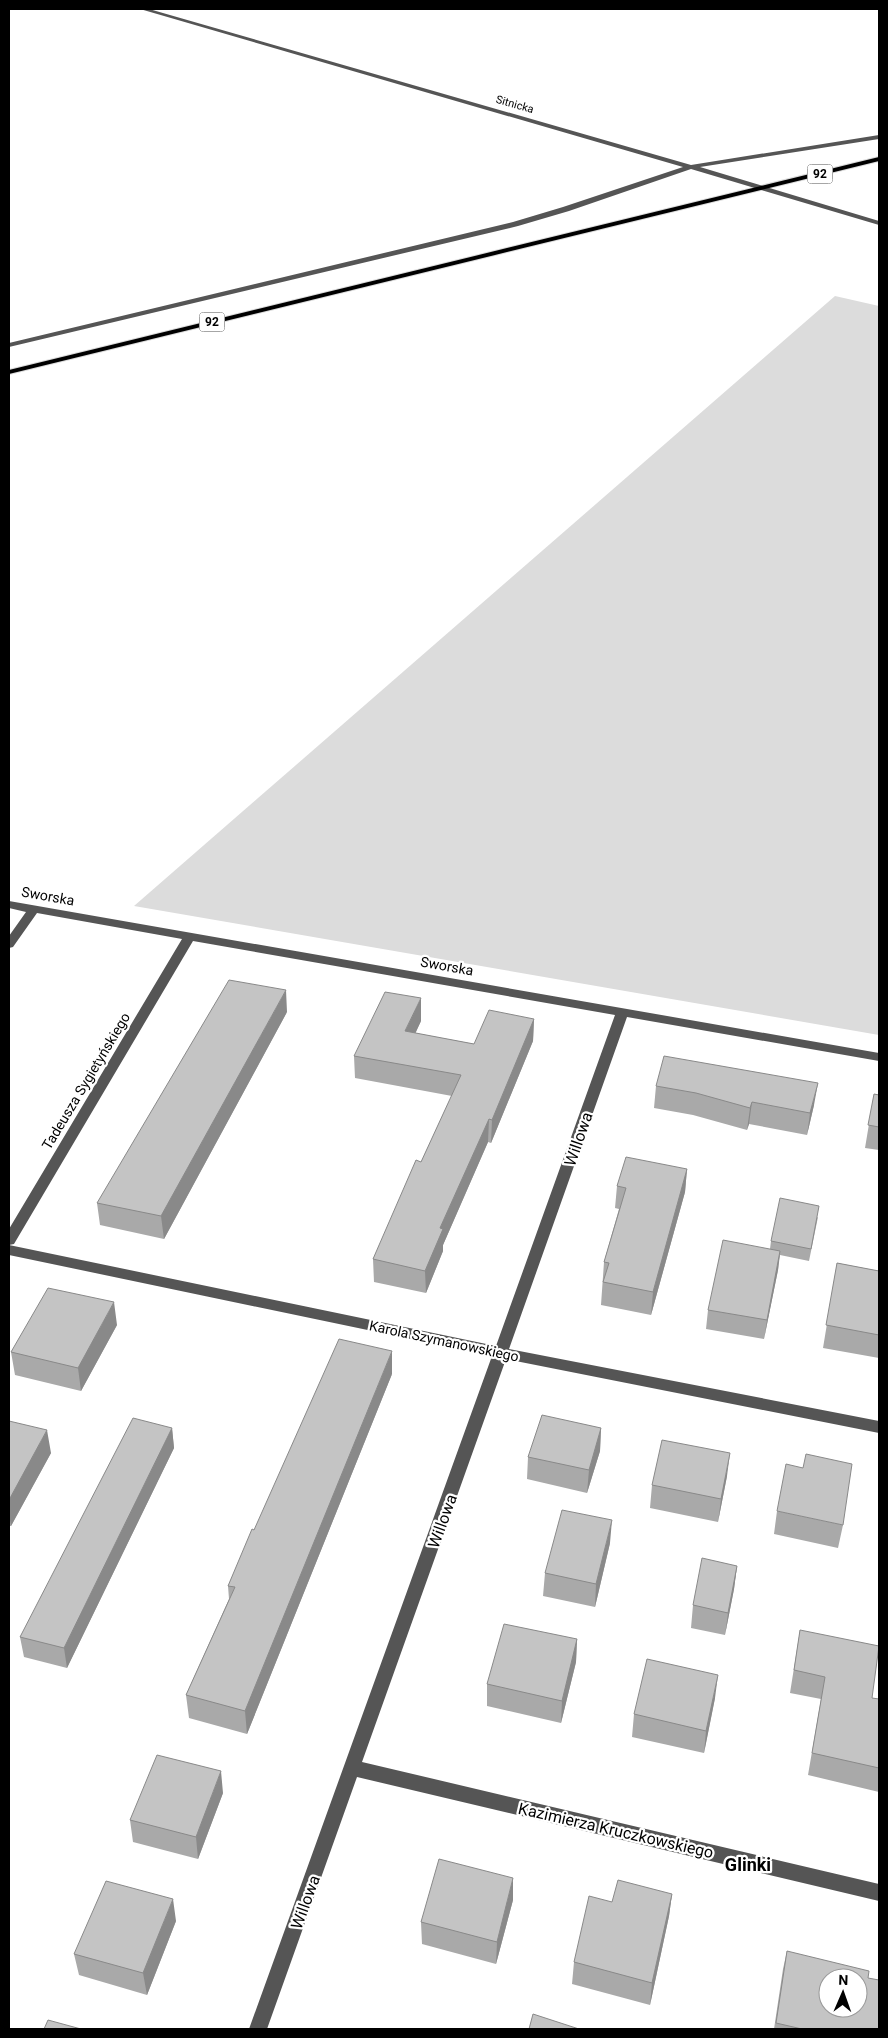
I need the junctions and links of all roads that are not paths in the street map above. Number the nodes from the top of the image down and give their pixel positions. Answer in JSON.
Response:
{"nodes":[{"id":1,"x":144,"y":9,"type":"edge"},
{"id":2,"x":879,"y":137,"type":"edge"},
{"id":3,"x":879,"y":159,"type":"edge"},
{"id":4,"x":689,"y":167,"type":"junction"},
{"id":5,"x":761,"y":188,"type":"junction"},
{"id":6,"x":879,"y":223,"type":"edge"},
{"id":7,"x":9,"y":345,"type":"edge"},
{"id":8,"x":9,"y":372,"type":"edge"},
{"id":9,"x":9,"y":905,"type":"edge"},
{"id":10,"x":34,"y":909,"type":"junction"},
{"id":11,"x":190,"y":936,"type":"junction"},
{"id":12,"x":9,"y":944,"type":"edge"},
{"id":13,"x":623,"y":1011,"type":"junction"},
{"id":14,"x":879,"y":1057,"type":"edge"},
{"id":15,"x":9,"y":1240,"type":"edge"},
{"id":16,"x":9,"y":1250,"type":"edge"},
{"id":17,"x":502,"y":1353,"type":"junction"},
{"id":18,"x":879,"y":1427,"type":"edge"},
{"id":19,"x":353,"y":1768,"type":"junction"},
{"id":20,"x":879,"y":1893,"type":"edge"},
{"id":21,"x":258,"y":2029,"type":"edge"}],
"edges":[{"from":1,"to":4,"type":"street","name":"Sitnicka"},
{"from":2,"to":4,"type":"street"},
{"from":3,"to":5,"type":"main road","number":"92"},
{"from":4,"to":5,"type":"street","name":"Sitnicka"},
{"from":4,"to":7,"type":"street"},
{"from":5,"to":6,"type":"street","name":"Sitnicka"},
{"from":5,"to":8,"type":"main road","number":"92"},
{"from":9,"to":10,"type":"street","name":"Sworska"},
{"from":10,"to":11,"type":"street","name":"Sworska"},
{"from":10,"to":12,"type":"street"},
{"from":11,"to":13,"type":"street","name":"Sworska"},
{"from":11,"to":15,"type":"street","name":"Tadeusza Sygietyńskiego"},
{"from":13,"to":14,"type":"street","name":"Sworska"},
{"from":13,"to":17,"type":"street","name":"Willowa"},
{"from":16,"to":17,"type":"street","name":"Karola Szymanowskiego"},
{"from":17,"to":18,"type":"street","name":"Karola Szymanowskiego"},
{"from":17,"to":19,"type":"street","name":"Willowa"},
{"from":19,"to":20,"type":"street","name":"Kazimierza Kruczkowskiego"},
{"from":19,"to":21,"type":"street","name":"Willowa"}]}
